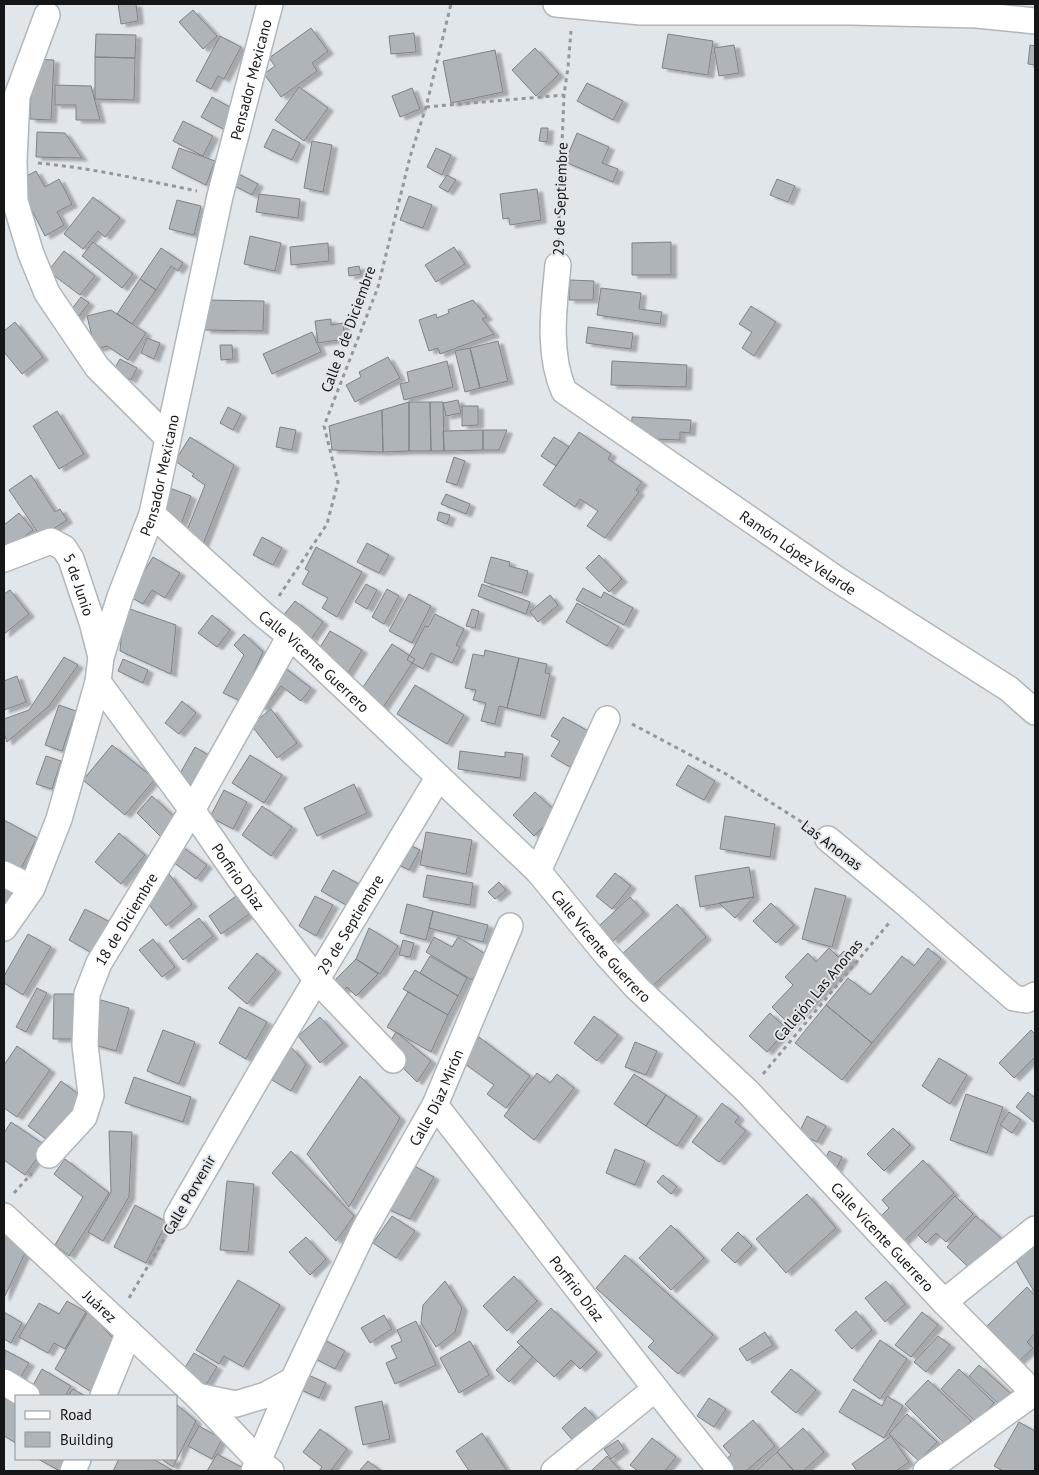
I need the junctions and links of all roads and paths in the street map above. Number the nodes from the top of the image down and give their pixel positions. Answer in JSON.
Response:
{"nodes":[{"id":1,"x":270,"y":4,"type":"edge"},
{"id":2,"x":451,"y":4,"type":"edge"},
{"id":3,"x":565,"y":5,"type":"edge"},
{"id":4,"x":47,"y":15,"type":"dead end"},
{"id":5,"x":1035,"y":21,"type":"edge"},
{"id":6,"x":564,"y":95,"type":"junction"},
{"id":7,"x":426,"y":107,"type":"junction"},
{"id":8,"x":14,"y":161,"type":"junction"},
{"id":9,"x":220,"y":196,"type":"junction"},
{"id":10,"x":558,"y":265,"type":"joint"},
{"id":11,"x":564,"y":391,"type":"joint"},
{"id":12,"x":168,"y":438,"type":"junction"},
{"id":13,"x":152,"y":514,"type":"junction"},
{"id":14,"x":4,"y":559,"type":"edge"},
{"id":15,"x":266,"y":616,"type":"junction"},
{"id":16,"x":290,"y":636,"type":"junction"},
{"id":17,"x":101,"y":657,"type":"junction"},
{"id":18,"x":98,"y":682,"type":"junction"},
{"id":19,"x":1035,"y":712,"type":"edge"},
{"id":20,"x":607,"y":719,"type":"joint"},
{"id":21,"x":438,"y":778,"type":"junction"},
{"id":22,"x":192,"y":810,"type":"junction"},
{"id":23,"x":828,"y":839,"type":"joint"},
{"id":24,"x":538,"y":871,"type":"junction"},
{"id":25,"x":4,"y":874,"type":"edge"},
{"id":26,"x":32,"y":888,"type":"junction"},
{"id":27,"x":905,"y":903,"type":"junction"},
{"id":28,"x":510,"y":926,"type":"dead end"},
{"id":29,"x":4,"y":928,"type":"edge"},
{"id":30,"x":316,"y":979,"type":"junction"},
{"id":31,"x":1035,"y":995,"type":"edge"},
{"id":32,"x":393,"y":1060,"type":"dead end"},
{"id":33,"x":262,"y":1070,"type":"joint"},
{"id":34,"x":748,"y":1092,"type":"junction"},
{"id":35,"x":435,"y":1105,"type":"junction"},
{"id":36,"x":49,"y":1155,"type":"joint"},
{"id":37,"x":7,"y":1206,"type":"edge"},
{"id":38,"x":177,"y":1217,"type":"joint"},
{"id":39,"x":1035,"y":1230,"type":"edge"},
{"id":40,"x":944,"y":1302,"type":"junction"},
{"id":41,"x":122,"y":1326,"type":"junction"},
{"id":42,"x":293,"y":1380,"type":"junction"},
{"id":43,"x":4,"y":1382,"type":"edge"},
{"id":44,"x":655,"y":1389,"type":"junction"},
{"id":45,"x":1035,"y":1393,"type":"edge"},
{"id":46,"x":25,"y":1395,"type":"edge"},
{"id":47,"x":102,"y":1395,"type":"edge"},
{"id":48,"x":197,"y":1396,"type":"junction"},
{"id":49,"x":262,"y":1468,"type":"edge"},
{"id":50,"x":554,"y":1471,"type":"edge"},
{"id":51,"x":721,"y":1471,"type":"edge"},
{"id":52,"x":926,"y":1471,"type":"edge"}],
"edges":[{"from":1,"to":9,"type":"street","name":"Pensador Mexicano"},
{"from":2,"to":7,"type":"path","name":"Calle 8 de Diciembre"},
{"from":3,"to":5,"type":"street"},
{"from":3,"to":6,"type":"path","name":"29 de Septiembre"},
{"from":4,"to":8,"type":"street"},
{"from":6,"to":7,"type":"path"},
{"from":6,"to":10,"type":"path","name":"29 de Septiembre"},
{"from":7,"to":15,"type":"path","name":"Calle 8 de Diciembre"},
{"from":8,"to":9,"type":"path"},
{"from":8,"to":12,"type":"street"},
{"from":9,"to":12,"type":"street","name":"Pensador Mexicano"},
{"from":10,"to":11,"type":"street","name":"29 de Septiembre"},
{"from":11,"to":19,"type":"street","name":"Ramón López Velarde"},
{"from":12,"to":13,"type":"street","name":"Pensador Mexicano"},
{"from":13,"to":15,"type":"street","name":"Calle Vicente Guerrero"},
{"from":13,"to":17,"type":"street","name":"Pensador Mexicano"},
{"from":14,"to":17,"type":"street","name":"5 de Junio"},
{"from":15,"to":16,"type":"street","name":"Calle Vicente Guerrero"},
{"from":16,"to":21,"type":"street","name":"Calle Vicente Guerrero"},
{"from":16,"to":22,"type":"street","name":"18 de Diciembre"},
{"from":17,"to":18,"type":"street","name":"Pensador Mexicano"},
{"from":18,"to":22,"type":"street","name":"Porfirio Díaz"},
{"from":18,"to":26,"type":"street","name":"Pensador Mexicano"},
{"from":20,"to":23,"type":"path","name":"Las Anonas"},
{"from":20,"to":24,"type":"street"},
{"from":21,"to":24,"type":"street","name":"Calle Vicente Guerrero"},
{"from":21,"to":30,"type":"street","name":"29 de Septiembre"},
{"from":22,"to":30,"type":"street","name":"Porfirio Díaz"},
{"from":22,"to":36,"type":"street","name":"18 de Diciembre"},
{"from":23,"to":27,"type":"street","name":"Las Anonas"},
{"from":24,"to":34,"type":"street","name":"Calle Vicente Guerrero"},
{"from":25,"to":26,"type":"street"},
{"from":26,"to":29,"type":"street","name":"Pensador Mexicano"},
{"from":27,"to":31,"type":"street","name":"Las Anonas"},
{"from":27,"to":34,"type":"path","name":"Callejón Las Anonas"},
{"from":28,"to":35,"type":"street","name":"Calle Díaz Mirón"},
{"from":30,"to":32,"type":"street","name":"Porfirio Díaz"},
{"from":30,"to":33,"type":"street","name":"29 de Septiembre"},
{"from":33,"to":38,"type":"street","name":"Calle Porvenir"},
{"from":34,"to":40,"type":"street","name":"Calle Vicente Guerrero"},
{"from":35,"to":42,"type":"street","name":"Calle Díaz Mirón"},
{"from":35,"to":44,"type":"street","name":"Porfirio Díaz"},
{"from":36,"to":37,"type":"path"},
{"from":37,"to":41,"type":"street","name":"Juárez"},
{"from":38,"to":41,"type":"path","name":"Calle Porvenir"},
{"from":39,"to":40,"type":"street"},
{"from":40,"to":45,"type":"street","name":"Calle Vicente Guerrero"},
{"from":41,"to":47,"type":"street"},
{"from":41,"to":48,"type":"street","name":"Juárez"},
{"from":42,"to":48,"type":"street"},
{"from":42,"to":49,"type":"street","name":"Calle Díaz Mirón"},
{"from":43,"to":46,"type":"street"},
{"from":44,"to":50,"type":"street"},
{"from":44,"to":51,"type":"street","name":"Porfirio Díaz"},
{"from":45,"to":52,"type":"street"},
{"from":48,"to":49,"type":"street","name":"Juárez"}]}
